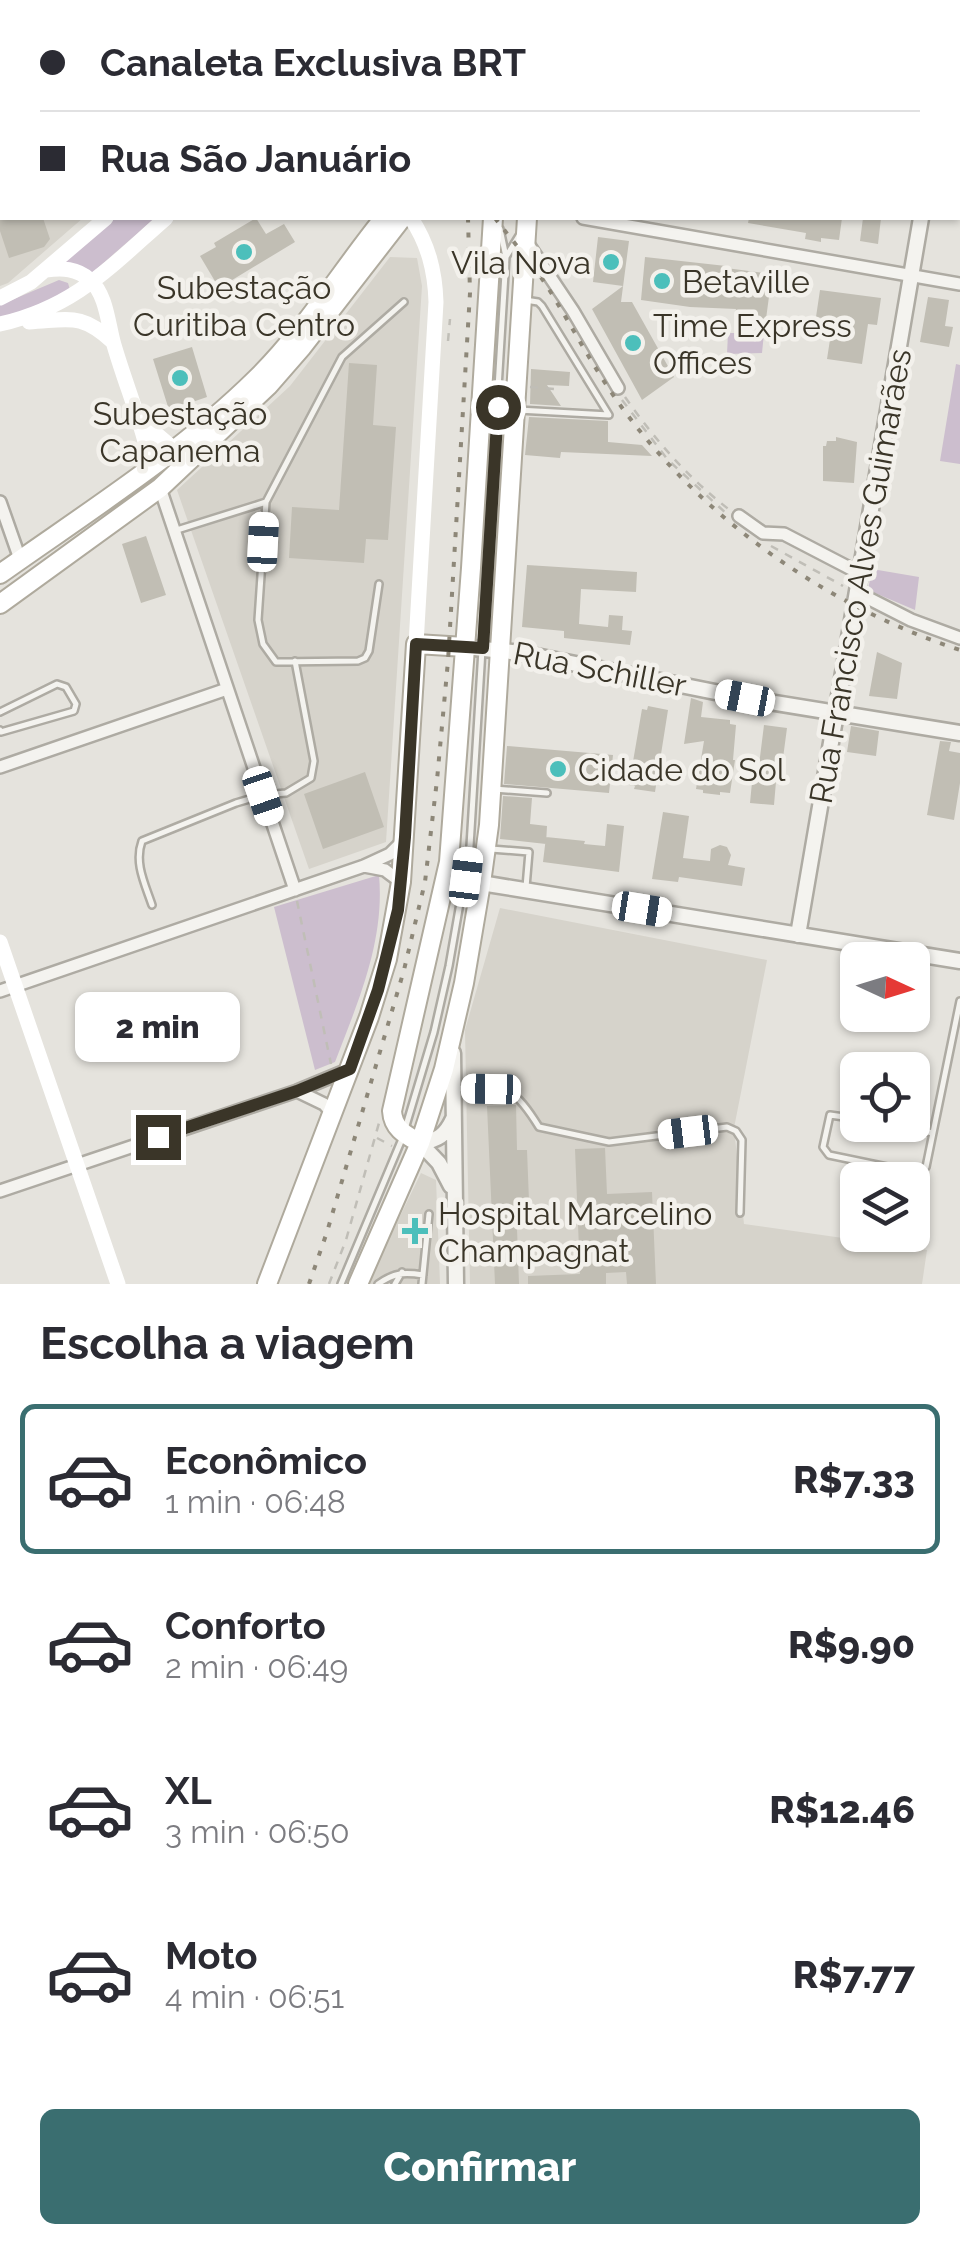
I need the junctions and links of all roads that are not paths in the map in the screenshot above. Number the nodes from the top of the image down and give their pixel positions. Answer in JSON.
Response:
{"nodes":[{"id":1,"x":104,"y":220,"type":"edge"},
{"id":2,"x":164,"y":220,"type":"edge"},
{"id":3,"x":382,"y":220,"type":"edge"},
{"id":4,"x":400,"y":220,"type":"edge"},
{"id":5,"x":412,"y":220,"type":"edge"},
{"id":6,"x":495,"y":220,"type":"edge"},
{"id":7,"x":496,"y":220,"type":"edge"},
{"id":8,"x":595,"y":220,"type":"edge"},
{"id":9,"x":922,"y":220,"type":"edge"},
{"id":10,"x":527,"y":227,"type":"edge"},
{"id":11,"x":506,"y":256,"type":"junction"},
{"id":12,"x":46,"y":270,"type":"junction"},
{"id":13,"x":912,"y":275,"type":"junction"},
{"id":14,"x":93,"y":282,"type":"junction"},
{"id":15,"x":960,"y":284,"type":"edge"},
{"id":16,"x":0,"y":298,"type":"edge"},
{"id":17,"x":522,"y":300,"type":"junction"},
{"id":18,"x":404,"y":302,"type":"dead end"},
{"id":19,"x":0,"y":324,"type":"edge"},
{"id":20,"x":112,"y":342,"type":"junction"},
{"id":21,"x":263,"y":381,"type":"junction"},
{"id":22,"x":620,"y":393,"type":"road end"},
{"id":23,"x":515,"y":409,"type":"junction"},
{"id":24,"x":141,"y":422,"type":"junction"},
{"id":25,"x":174,"y":449,"type":"junction"},
{"id":26,"x":152,"y":465,"type":"junction"},
{"id":27,"x":160,"y":488,"type":"junction"},
{"id":28,"x":0,"y":502,"type":"edge"},
{"id":29,"x":266,"y":502,"type":"junction"},
{"id":30,"x":734,"y":516,"type":"road end"},
{"id":31,"x":4,"y":525,"type":"edge"},
{"id":32,"x":174,"y":530,"type":"junction"},
{"id":33,"x":20,"y":560,"type":"junction"},
{"id":34,"x":0,"y":574,"type":"edge"},
{"id":35,"x":861,"y":574,"type":"junction"},
{"id":36,"x":379,"y":584,"type":"dead end"},
{"id":37,"x":851,"y":590,"type":"junction"},
{"id":38,"x":0,"y":604,"type":"edge"},
{"id":39,"x":960,"y":638,"type":"edge"},
{"id":40,"x":416,"y":644,"type":"junction"},
{"id":41,"x":483,"y":648,"type":"junction"},
{"id":42,"x":296,"y":662,"type":"junction"},
{"id":43,"x":227,"y":689,"type":"junction"},
{"id":44,"x":0,"y":712,"type":"edge"},
{"id":45,"x":838,"y":713,"type":"junction"},
{"id":46,"x":0,"y":732,"type":"edge"},
{"id":47,"x":960,"y":733,"type":"edge"},
{"id":48,"x":0,"y":767,"type":"edge"},
{"id":49,"x":491,"y":789,"type":"junction"},
{"id":50,"x":547,"y":793,"type":"dead end"},
{"id":51,"x":263,"y":796,"type":"junction"},
{"id":52,"x":405,"y":837,"type":"junction"},
{"id":53,"x":486,"y":848,"type":"junction"},
{"id":54,"x":364,"y":866,"type":"junction"},
{"id":55,"x":401,"y":882,"type":"junction"},
{"id":56,"x":482,"y":883,"type":"junction"},
{"id":57,"x":295,"y":890,"type":"junction"},
{"id":58,"x":526,"y":890,"type":"junction"},
{"id":59,"x":152,"y":905,"type":"dead end"},
{"id":60,"x":798,"y":935,"type":"junction"},
{"id":61,"x":0,"y":942,"type":"edge"},
{"id":62,"x":960,"y":961,"type":"edge"},
{"id":63,"x":8,"y":989,"type":"edge"},
{"id":64,"x":960,"y":1000,"type":"edge"},
{"id":65,"x":453,"y":1037,"type":"junction"},
{"id":66,"x":350,"y":1069,"type":"junction"},
{"id":67,"x":453,"y":1088,"type":"junction"},
{"id":68,"x":297,"y":1091,"type":"junction"},
{"id":69,"x":333,"y":1114,"type":"junction"},
{"id":70,"x":840,"y":1116,"type":"edge"},
{"id":71,"x":454,"y":1118,"type":"junction"},
{"id":72,"x":930,"y":1131,"type":"edge"},
{"id":73,"x":934,"y":1132,"type":"junction"},
{"id":74,"x":412,"y":1138,"type":"junction"},
{"id":75,"x":77,"y":1165,"type":"junction"},
{"id":76,"x":0,"y":1190,"type":"edge"},
{"id":77,"x":454,"y":1195,"type":"junction"},
{"id":78,"x":740,"y":1213,"type":"dead end"},
{"id":79,"x":429,"y":1214,"type":"dead end"},
{"id":80,"x":402,"y":1272,"type":"junction"},
{"id":81,"x":423,"y":1276,"type":"junction"},
{"id":82,"x":366,"y":1282,"type":"edge"},
{"id":83,"x":118,"y":1284,"type":"edge"},
{"id":84,"x":267,"y":1284,"type":"edge"},
{"id":85,"x":341,"y":1284,"type":"edge"},
{"id":86,"x":395,"y":1284,"type":"edge"},
{"id":87,"x":422,"y":1284,"type":"edge"},
{"id":88,"x":456,"y":1284,"type":"edge"}],
"edges":[{"from":1,"to":12,"type":"main road"},
{"from":2,"to":14,"type":"main road"},
{"from":3,"to":21,"type":"main road"},
{"from":4,"to":21,"type":"main road"},
{"from":5,"to":40,"type":"main road"},
{"from":6,"to":41,"type":"main road"},
{"from":7,"to":11,"type":"lane"},
{"from":8,"to":13,"type":"street"},
{"from":9,"to":13,"type":"street","name":"Rua Francisco Alves Guimarães"},
{"from":10,"to":11,"type":"lane"},
{"from":10,"to":17,"type":"main road"},
{"from":10,"to":22,"type":"street"},
{"from":11,"to":41,"type":"lane"},
{"from":12,"to":14,"type":"main road"},
{"from":12,"to":16,"type":"main road"},
{"from":13,"to":15,"type":"street"},
{"from":13,"to":35,"type":"street","name":"Rua Francisco Alves Guimarães"},
{"from":14,"to":19,"type":"main road"},
{"from":14,"to":20,"type":"main road"},
{"from":17,"to":23,"type":"main road"},
{"from":17,"to":23,"type":"lane"},
{"from":18,"to":29,"type":"lane"},
{"from":19,"to":20,"type":"main road"},
{"from":20,"to":24,"type":"main road"},
{"from":21,"to":25,"type":"main road"},
{"from":21,"to":27,"type":"main road"},
{"from":23,"to":41,"type":"main road"},
{"from":24,"to":25,"type":"main road"},
{"from":24,"to":26,"type":"main road"},
{"from":25,"to":26,"type":"main road"},
{"from":26,"to":33,"type":"main road"},
{"from":27,"to":32,"type":"street"},
{"from":27,"to":38,"type":"main road"},
{"from":28,"to":31,"type":"street"},
{"from":29,"to":32,"type":"lane"},
{"from":29,"to":42,"type":"lane"},
{"from":30,"to":35,"type":"street"},
{"from":31,"to":33,"type":"street"},
{"from":32,"to":43,"type":"street"},
{"from":33,"to":34,"type":"main road"},
{"from":35,"to":37,"type":"street","name":"Rua Francisco Alves Guimarães"},
{"from":36,"to":42,"type":"lane"},
{"from":37,"to":39,"type":"street"},
{"from":37,"to":45,"type":"street","name":"Rua Francisco Alves Guimarães"},
{"from":40,"to":41,"type":"main road","name":"Rua Schiller"},
{"from":40,"to":52,"type":"main road"},
{"from":41,"to":45,"type":"street","name":"Rua Schiller"},
{"from":41,"to":49,"type":"main road"},
{"from":41,"to":74,"type":"main road"},
{"from":42,"to":51,"type":"lane"},
{"from":43,"to":48,"type":"street"},
{"from":43,"to":51,"type":"street"},
{"from":44,"to":46,"type":"lane"},
{"from":45,"to":47,"type":"street","name":"Rua Schiller"},
{"from":45,"to":60,"type":"street","name":"Rua Francisco Alves Guimarães"},
{"from":49,"to":50,"type":"lane"},
{"from":49,"to":53,"type":"main road"},
{"from":51,"to":57,"type":"street"},
{"from":51,"to":59,"type":"lane"},
{"from":52,"to":54,"type":"street"},
{"from":52,"to":55,"type":"main road"},
{"from":53,"to":56,"type":"main road"},
{"from":53,"to":58,"type":"lane"},
{"from":54,"to":55,"type":"street"},
{"from":54,"to":57,"type":"street"},
{"from":55,"to":66,"type":"main road"},
{"from":56,"to":58,"type":"street"},
{"from":56,"to":65,"type":"main road"},
{"from":57,"to":63,"type":"street"},
{"from":58,"to":60,"type":"street"},
{"from":60,"to":62,"type":"street"},
{"from":61,"to":63,"type":"main road"},
{"from":63,"to":75,"type":"main road"},
{"from":64,"to":73,"type":"lane"},
{"from":65,"to":67,"type":"street"},
{"from":65,"to":74,"type":"main road"},
{"from":66,"to":68,"type":"street"},
{"from":66,"to":69,"type":"main road"},
{"from":67,"to":71,"type":"street"},
{"from":67,"to":78,"type":"lane"},
{"from":68,"to":69,"type":"street"},
{"from":68,"to":75,"type":"street"},
{"from":69,"to":84,"type":"main road"},
{"from":70,"to":73,"type":"lane"},
{"from":71,"to":74,"type":"street"},
{"from":71,"to":77,"type":"street"},
{"from":72,"to":73,"type":"lane"},
{"from":74,"to":77,"type":"street"},
{"from":74,"to":82,"type":"main road"},
{"from":74,"to":85,"type":"lane"},
{"from":75,"to":76,"type":"street"},
{"from":75,"to":83,"type":"main road"},
{"from":77,"to":88,"type":"street"},
{"from":79,"to":81,"type":"lane"},
{"from":80,"to":81,"type":"lane"},
{"from":80,"to":82,"type":"lane"},
{"from":80,"to":86,"type":"lane"},
{"from":81,"to":87,"type":"lane"}]}
